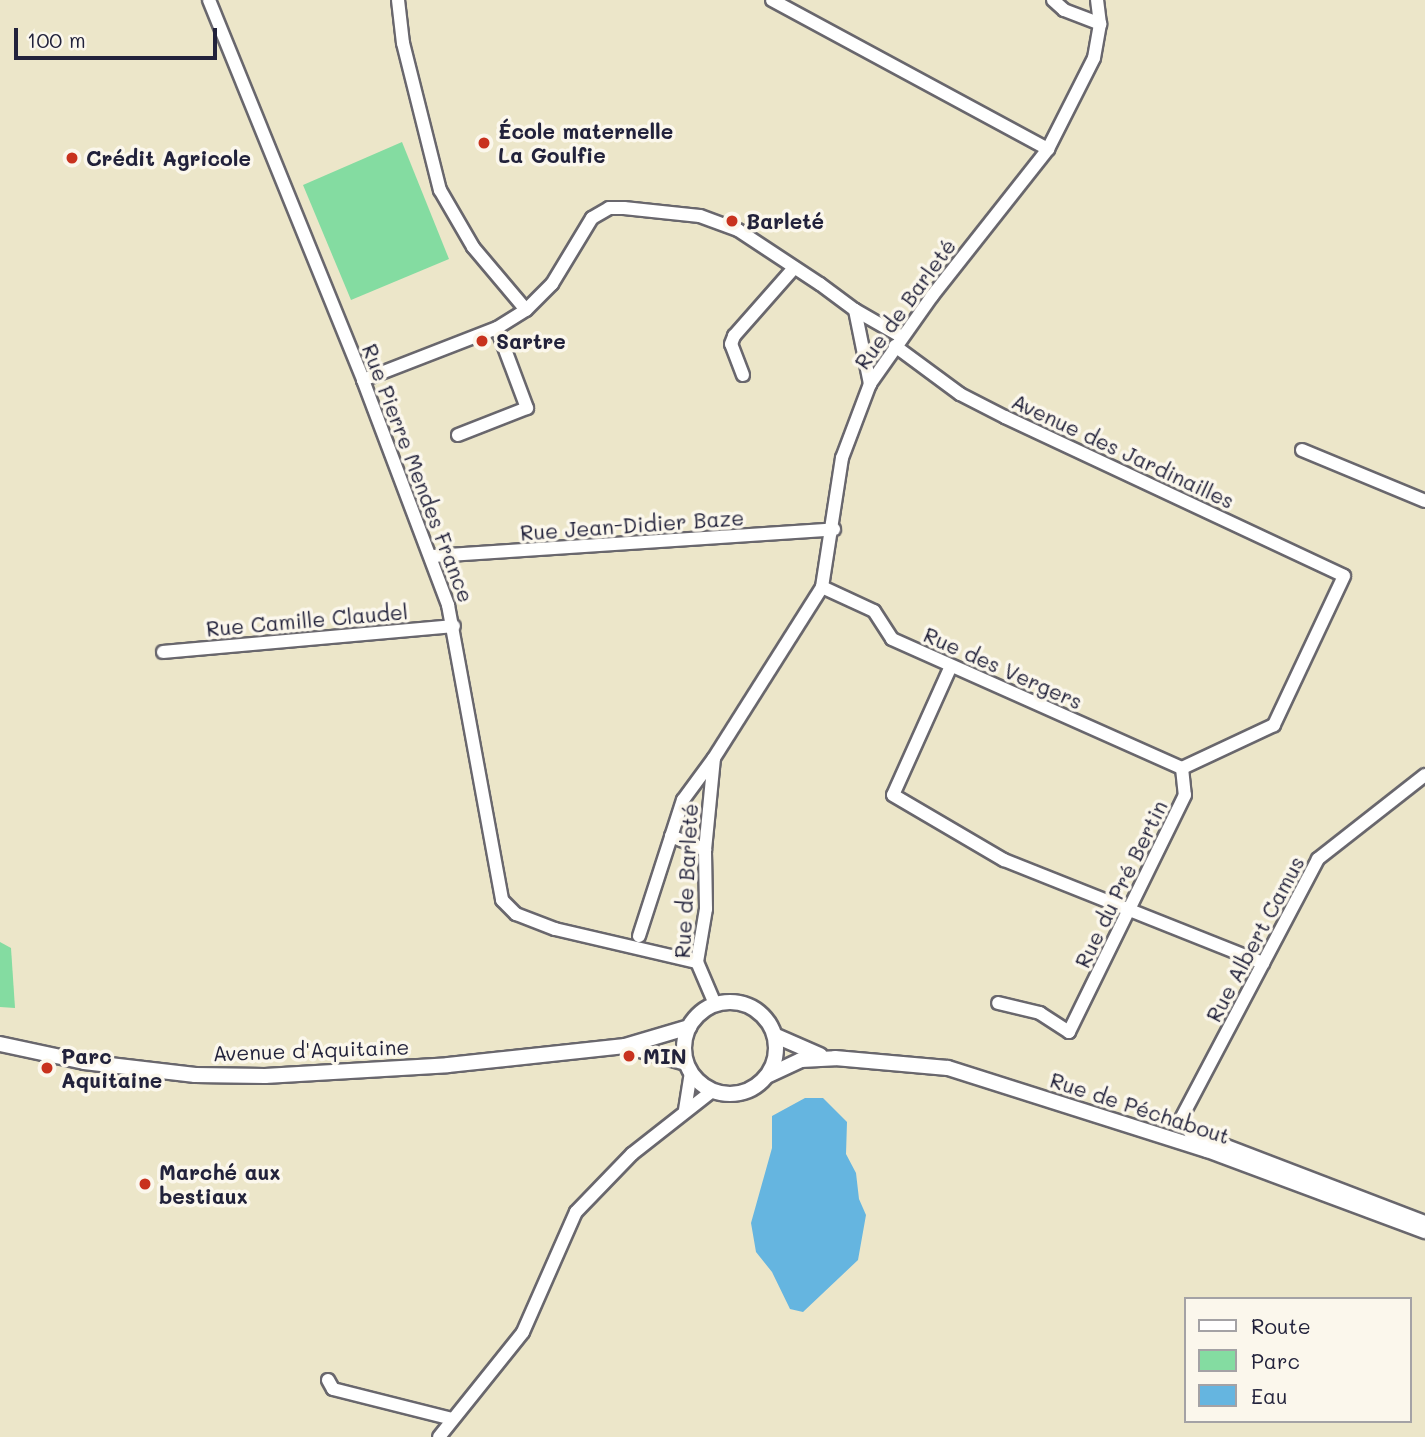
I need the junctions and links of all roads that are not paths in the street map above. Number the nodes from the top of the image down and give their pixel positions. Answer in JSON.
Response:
{"nodes":[{"id":1,"x":209,"y":0,"type":"edge"},
{"id":2,"x":398,"y":0,"type":"edge"},
{"id":3,"x":772,"y":0,"type":"edge"},
{"id":4,"x":1054,"y":0,"type":"edge"},
{"id":5,"x":1097,"y":0,"type":"edge"},
{"id":6,"x":1100,"y":24,"type":"junction"},
{"id":7,"x":1048,"y":149,"type":"junction"},
{"id":8,"x":794,"y":268,"type":"junction"},
{"id":9,"x":526,"y":310,"type":"junction"},
{"id":10,"x":855,"y":310,"type":"junction"},
{"id":11,"x":497,"y":328,"type":"junction"},
{"id":12,"x":898,"y":341,"type":"junction"},
{"id":13,"x":743,"y":375,"type":"dead end"},
{"id":14,"x":363,"y":380,"type":"junction"},
{"id":15,"x":870,"y":384,"type":"junction"},
{"id":16,"x":458,"y":435,"type":"dead end"},
{"id":17,"x":1302,"y":450,"type":"dead end"},
{"id":18,"x":1425,"y":501,"type":"edge"},
{"id":19,"x":834,"y":529,"type":"junction"},
{"id":20,"x":432,"y":556,"type":"junction"},
{"id":21,"x":822,"y":587,"type":"junction"},
{"id":22,"x":454,"y":626,"type":"junction"},
{"id":23,"x":163,"y":652,"type":"dead end"},
{"id":24,"x":951,"y":666,"type":"junction"},
{"id":25,"x":714,"y":758,"type":"junction"},
{"id":26,"x":1182,"y":768,"type":"junction"},
{"id":27,"x":1425,"y":775,"type":"edge"},
{"id":28,"x":671,"y":836,"type":"junction"},
{"id":29,"x":705,"y":850,"type":"junction"},
{"id":30,"x":1132,"y":911,"type":"junction"},
{"id":31,"x":639,"y":936,"type":"dead end"},
{"id":32,"x":697,"y":962,"type":"junction"},
{"id":33,"x":1263,"y":963,"type":"junction"},
{"id":34,"x":998,"y":1003,"type":"dead end"},
{"id":35,"x":715,"y":1004,"type":"junction"},
{"id":36,"x":689,"y":1027,"type":"junction"},
{"id":37,"x":776,"y":1036,"type":"junction"},
{"id":38,"x":0,"y":1044,"type":"edge"},
{"id":39,"x":625,"y":1046,"type":"junction"},
{"id":40,"x":835,"y":1058,"type":"junction"},
{"id":41,"x":689,"y":1068,"type":"junction"},
{"id":42,"x":769,"y":1075,"type":"junction"},
{"id":43,"x":712,"y":1091,"type":"junction"},
{"id":44,"x":685,"y":1110,"type":"junction"},
{"id":45,"x":1425,"y":1222,"type":"edge"},
{"id":46,"x":1425,"y":1231,"type":"edge"},
{"id":47,"x":328,"y":1380,"type":"dead end"},
{"id":48,"x":452,"y":1419,"type":"junction"},
{"id":49,"x":439,"y":1437,"type":"edge"}],
"edges":[{"from":1,"to":14,"type":"street","name":"Rue Pierre Mendes France"},
{"from":2,"to":9,"type":"street"},
{"from":3,"to":7,"type":"street"},
{"from":4,"to":6,"type":"street"},
{"from":5,"to":6,"type":"street","name":"Rue de Barleté"},
{"from":6,"to":7,"type":"street","name":"Rue de Barleté"},
{"from":7,"to":12,"type":"street","name":"Rue de Barleté"},
{"from":8,"to":9,"type":"street","name":"Avenue des Jardinailles"},
{"from":8,"to":10,"type":"street","name":"Avenue des Jardinailles"},
{"from":8,"to":13,"type":"street"},
{"from":9,"to":11,"type":"street","name":"Avenue des Jardinailles"},
{"from":10,"to":12,"type":"street","name":"Avenue des Jardinailles"},
{"from":10,"to":15,"type":"street"},
{"from":11,"to":14,"type":"street","name":"Avenue des Jardinailles"},
{"from":11,"to":16,"type":"street"},
{"from":12,"to":15,"type":"street","name":"Rue de Barleté"},
{"from":12,"to":26,"type":"street","name":"Avenue des Jardinailles"},
{"from":14,"to":20,"type":"street","name":"Rue Pierre Mendes France"},
{"from":15,"to":19,"type":"street","name":"Rue de Barleté"},
{"from":17,"to":18,"type":"street"},
{"from":19,"to":20,"type":"street","name":"Rue Jean-Didier Baze"},
{"from":19,"to":21,"type":"street","name":"Rue de Barleté"},
{"from":20,"to":22,"type":"street","name":"Rue Pierre Mendes France"},
{"from":21,"to":24,"type":"street","name":"Rue des Vergers"},
{"from":21,"to":25,"type":"street","name":"Rue de Barleté"},
{"from":22,"to":23,"type":"street","name":"Rue Camille Claudel"},
{"from":22,"to":32,"type":"street","name":"Rue Pierre Mendes France"},
{"from":24,"to":26,"type":"street","name":"Rue des Vergers"},
{"from":24,"to":30,"type":"street"},
{"from":25,"to":28,"type":"street","name":"Rue de Barleté"},
{"from":25,"to":29,"type":"street","name":"Rue de Barleté"},
{"from":26,"to":30,"type":"street","name":"Rue du Pré Bertin"},
{"from":27,"to":33,"type":"street","name":"Rue Albert Camus"},
{"from":28,"to":29,"type":"street"},
{"from":28,"to":31,"type":"street","name":"Rue de Barleté"},
{"from":29,"to":32,"type":"street","name":"Rue de Barleté"},
{"from":30,"to":33,"type":"street"},
{"from":30,"to":34,"type":"street","name":"Rue du Pré Bertin"},
{"from":32,"to":35,"type":"street","name":"Rue de Barleté"},
{"from":33,"to":45,"type":"street","name":"Rue Albert Camus"},
{"from":35,"to":36,"type":"street"},
{"from":35,"to":37,"type":"street"},
{"from":36,"to":39,"type":"street","name":"Avenue d'Aquitaine"},
{"from":36,"to":41,"type":"street"},
{"from":37,"to":40,"type":"street","name":"Rue de Péchabout"},
{"from":37,"to":42,"type":"street"},
{"from":38,"to":39,"type":"street","name":"Avenue d'Aquitaine"},
{"from":39,"to":41,"type":"street","name":"Avenue d'Aquitaine"},
{"from":40,"to":42,"type":"street","name":"Rue de Péchabout"},
{"from":40,"to":46,"type":"street","name":"Rue de Péchabout"},
{"from":41,"to":43,"type":"street"},
{"from":41,"to":44,"type":"street"},
{"from":42,"to":43,"type":"street"},
{"from":43,"to":44,"type":"street"},
{"from":44,"to":48,"type":"street"},
{"from":47,"to":48,"type":"street"},
{"from":48,"to":49,"type":"street"}]}
